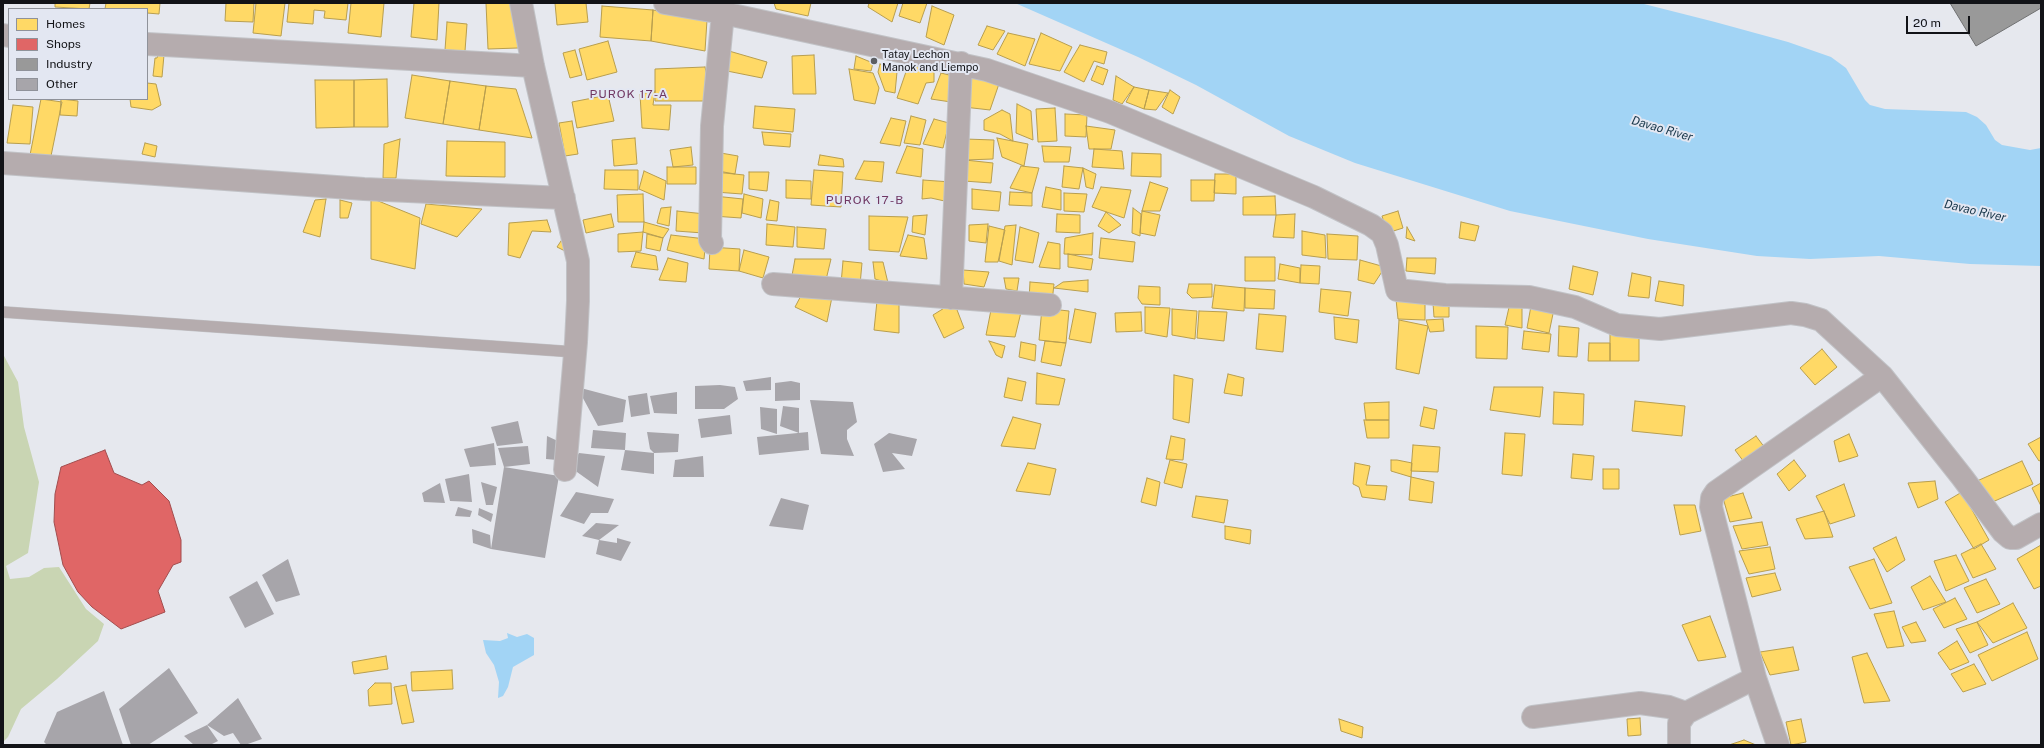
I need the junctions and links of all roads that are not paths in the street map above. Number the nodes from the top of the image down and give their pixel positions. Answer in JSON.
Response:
{"nodes":[{"id":1,"x":521,"y":3,"type":"edge"},
{"id":2,"x":665,"y":3,"type":"edge"},
{"id":3,"x":722,"y":14,"type":"junction"},
{"id":4,"x":148,"y":44,"type":"edge"},
{"id":5,"x":961,"y":63,"type":"junction"},
{"id":6,"x":533,"y":66,"type":"junction"},
{"id":7,"x":3,"y":163,"type":"edge"},
{"id":8,"x":564,"y":198,"type":"junction"},
{"id":9,"x":712,"y":243,"type":"dead end"},
{"id":10,"x":772,"y":284,"type":"dead end"},
{"id":11,"x":951,"y":298,"type":"junction"},
{"id":12,"x":1050,"y":305,"type":"dead end"},
{"id":13,"x":3,"y":312,"type":"edge"},
{"id":14,"x":575,"y":352,"type":"junction"},
{"id":15,"x":1882,"y":376,"type":"junction"},
{"id":16,"x":565,"y":470,"type":"dead end"},
{"id":17,"x":2041,"y":524,"type":"edge"},
{"id":18,"x":1755,"y":678,"type":"junction"},
{"id":19,"x":1686,"y":713,"type":"junction"},
{"id":20,"x":1533,"y":717,"type":"dead end"},
{"id":21,"x":1679,"y":745,"type":"edge"},
{"id":22,"x":1778,"y":745,"type":"edge"}],
"edges":[{"from":1,"to":6,"type":"street"},
{"from":2,"to":3,"type":"street"},
{"from":3,"to":5,"type":"street"},
{"from":3,"to":9,"type":"street"},
{"from":4,"to":6,"type":"street"},
{"from":5,"to":11,"type":"street"},
{"from":5,"to":15,"type":"street"},
{"from":6,"to":8,"type":"street"},
{"from":7,"to":8,"type":"street"},
{"from":8,"to":14,"type":"street"},
{"from":10,"to":11,"type":"street"},
{"from":11,"to":12,"type":"street"},
{"from":13,"to":14,"type":"lane"},
{"from":14,"to":16,"type":"street"},
{"from":15,"to":17,"type":"street"},
{"from":15,"to":18,"type":"street"},
{"from":18,"to":19,"type":"street"},
{"from":18,"to":22,"type":"street"},
{"from":19,"to":20,"type":"street"},
{"from":19,"to":21,"type":"street"}]}
